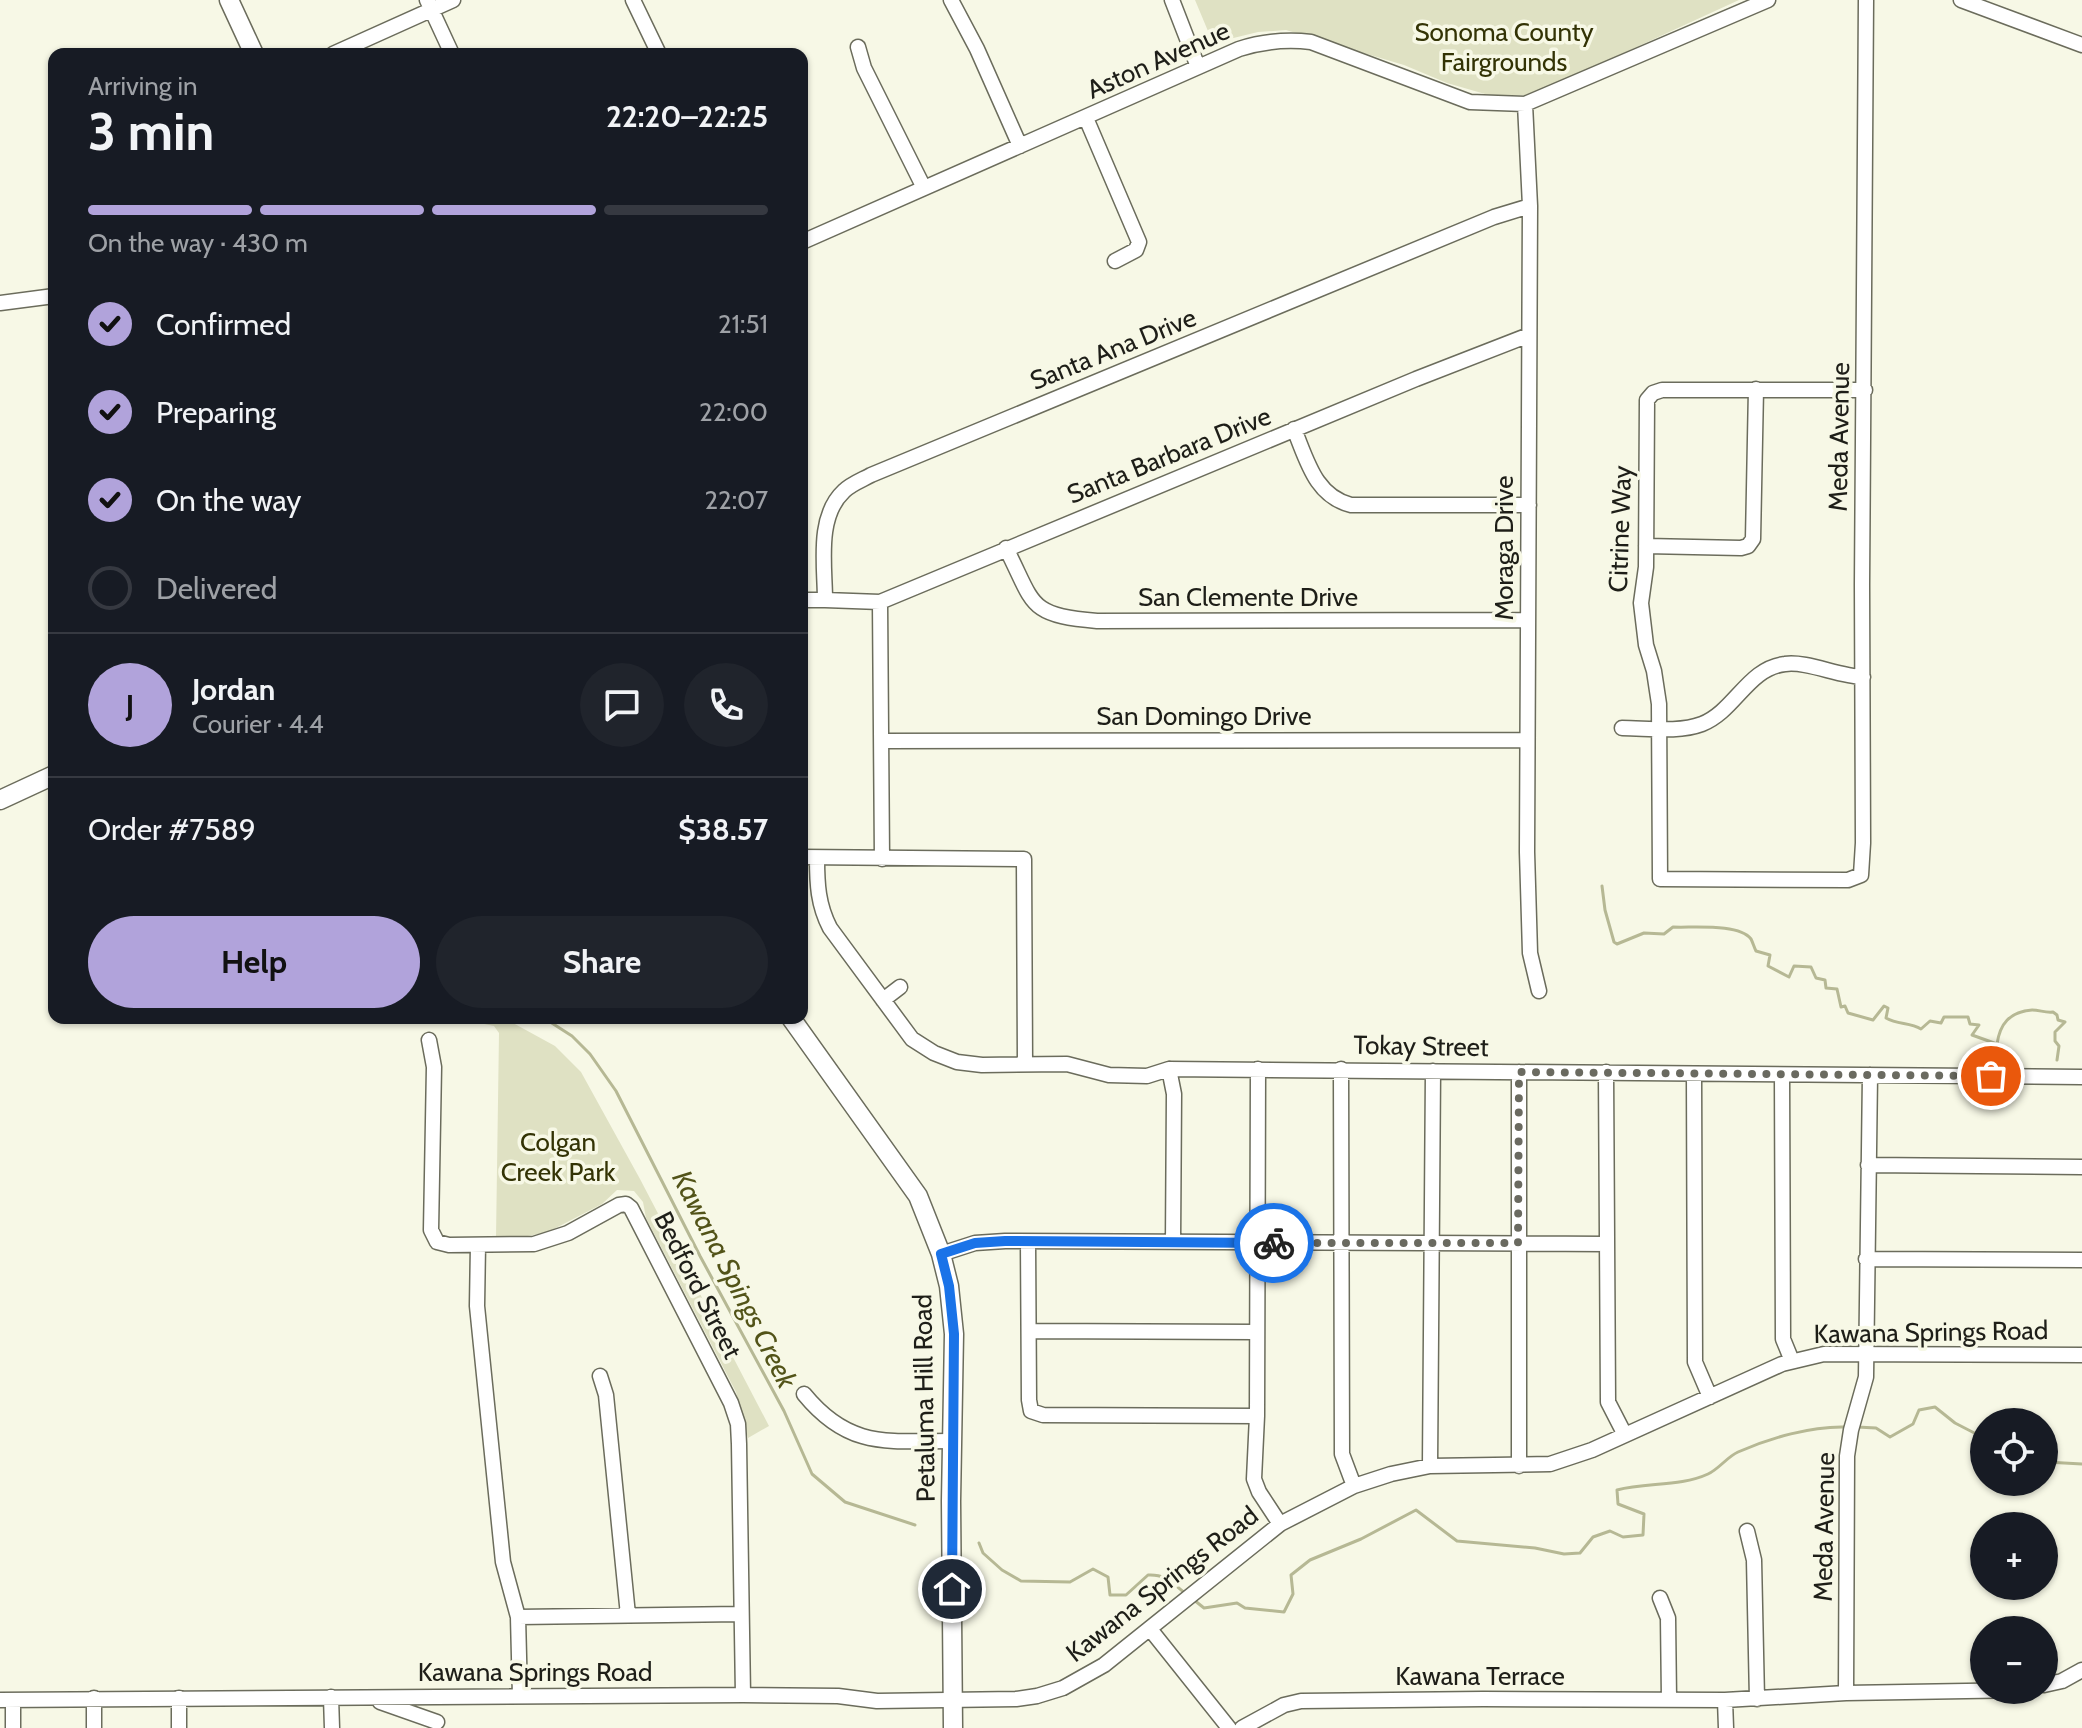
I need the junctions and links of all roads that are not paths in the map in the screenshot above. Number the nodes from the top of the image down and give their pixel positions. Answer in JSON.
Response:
{"nodes":[{"id":1,"x":229,"y":0,"type":"edge"},
{"id":2,"x":453,"y":0,"type":"edge"},
{"id":3,"x":633,"y":0,"type":"edge"},
{"id":4,"x":951,"y":0,"type":"edge"},
{"id":5,"x":1172,"y":0,"type":"edge"},
{"id":6,"x":1768,"y":0,"type":"edge"},
{"id":7,"x":1866,"y":0,"type":"edge"},
{"id":8,"x":1961,"y":0,"type":"edge"},
{"id":9,"x":429,"y":5,"type":"edge"},
{"id":10,"x":2082,"y":45,"type":"edge"},
{"id":11,"x":858,"y":47,"type":"dead end"},
{"id":12,"x":251,"y":48,"type":"edge"},
{"id":13,"x":345,"y":48,"type":"edge"},
{"id":14,"x":449,"y":48,"type":"edge"},
{"id":15,"x":656,"y":48,"type":"edge"},
{"id":16,"x":1198,"y":67,"type":"junction"},
{"id":17,"x":1525,"y":104,"type":"junction"},
{"id":18,"x":1086,"y":118,"type":"junction"},
{"id":19,"x":1020,"y":146,"type":"junction"},
{"id":20,"x":924,"y":188,"type":"junction"},
{"id":21,"x":1530,"y":206,"type":"junction"},
{"id":22,"x":808,"y":239,"type":"edge"},
{"id":23,"x":1115,"y":261,"type":"dead end"},
{"id":24,"x":48,"y":297,"type":"edge"},
{"id":25,"x":0,"y":303,"type":"edge"},
{"id":26,"x":1529,"y":335,"type":"junction"},
{"id":27,"x":1756,"y":389,"type":"junction"},
{"id":28,"x":1865,"y":390,"type":"junction"},
{"id":29,"x":1294,"y":429,"type":"junction"},
{"id":30,"x":1529,"y":505,"type":"junction"},
{"id":31,"x":1646,"y":546,"type":"junction"},
{"id":32,"x":1006,"y":548,"type":"junction"},
{"id":33,"x":808,"y":600,"type":"edge"},
{"id":34,"x":825,"y":600,"type":"junction"},
{"id":35,"x":880,"y":602,"type":"junction"},
{"id":36,"x":1528,"y":620,"type":"junction"},
{"id":37,"x":1863,"y":677,"type":"junction"},
{"id":38,"x":1622,"y":728,"type":"dead end"},
{"id":39,"x":1659,"y":728,"type":"junction"},
{"id":40,"x":1527,"y":740,"type":"junction"},
{"id":41,"x":882,"y":741,"type":"junction"},
{"id":42,"x":48,"y":778,"type":"edge"},
{"id":43,"x":0,"y":800,"type":"edge"},
{"id":44,"x":809,"y":858,"type":"edge"},
{"id":45,"x":882,"y":859,"type":"junction"},
{"id":46,"x":1660,"y":879,"type":"joint"},
{"id":47,"x":900,"y":987,"type":"dead end"},
{"id":48,"x":1539,"y":991,"type":"dead end"},
{"id":49,"x":883,"y":1000,"type":"junction"},
{"id":50,"x":795,"y":1024,"type":"edge"},
{"id":51,"x":429,"y":1040,"type":"dead end"},
{"id":52,"x":1025,"y":1064,"type":"junction"},
{"id":53,"x":1169,"y":1069,"type":"junction"},
{"id":54,"x":1258,"y":1069,"type":"junction"},
{"id":55,"x":1341,"y":1069,"type":"junction"},
{"id":56,"x":1433,"y":1071,"type":"junction"},
{"id":57,"x":1519,"y":1072,"type":"junction"},
{"id":58,"x":1606,"y":1072,"type":"junction"},
{"id":59,"x":1694,"y":1074,"type":"junction"},
{"id":60,"x":1782,"y":1075,"type":"junction"},
{"id":61,"x":1870,"y":1075,"type":"junction"},
{"id":62,"x":2082,"y":1077,"type":"edge"},
{"id":63,"x":1868,"y":1165,"type":"junction"},
{"id":64,"x":2082,"y":1167,"type":"edge"},
{"id":65,"x":1028,"y":1242,"type":"junction"},
{"id":66,"x":1173,"y":1242,"type":"junction"},
{"id":67,"x":1257,"y":1243,"type":"junction"},
{"id":68,"x":1342,"y":1243,"type":"junction"},
{"id":69,"x":1432,"y":1243,"type":"junction"},
{"id":70,"x":1518,"y":1243,"type":"junction"},
{"id":71,"x":1607,"y":1244,"type":"junction"},
{"id":72,"x":478,"y":1245,"type":"junction"},
{"id":73,"x":941,"y":1254,"type":"junction"},
{"id":74,"x":1866,"y":1259,"type":"junction"},
{"id":75,"x":2082,"y":1260,"type":"edge"},
{"id":76,"x":1029,"y":1331,"type":"junction"},
{"id":77,"x":1256,"y":1332,"type":"junction"},
{"id":78,"x":1867,"y":1354,"type":"junction"},
{"id":79,"x":2082,"y":1355,"type":"edge"},
{"id":80,"x":1792,"y":1361,"type":"junction"},
{"id":81,"x":600,"y":1376,"type":"dead end"},
{"id":82,"x":804,"y":1394,"type":"dead end"},
{"id":83,"x":1710,"y":1397,"type":"junction"},
{"id":84,"x":1257,"y":1416,"type":"junction"},
{"id":85,"x":1625,"y":1435,"type":"junction"},
{"id":86,"x":952,"y":1441,"type":"junction"},
{"id":87,"x":1430,"y":1466,"type":"junction"},
{"id":88,"x":1519,"y":1466,"type":"junction"},
{"id":89,"x":1354,"y":1486,"type":"junction"},
{"id":90,"x":1280,"y":1524,"type":"junction"},
{"id":91,"x":1747,"y":1531,"type":"dead end"},
{"id":92,"x":1660,"y":1598,"type":"dead end"},
{"id":93,"x":740,"y":1614,"type":"junction"},
{"id":94,"x":628,"y":1615,"type":"junction"},
{"id":95,"x":518,"y":1617,"type":"junction"},
{"id":96,"x":1150,"y":1629,"type":"junction"},
{"id":97,"x":2082,"y":1670,"type":"edge"},
{"id":98,"x":2058,"y":1682,"type":"edge"},
{"id":99,"x":1970,"y":1691,"type":"edge"},
{"id":100,"x":1846,"y":1693,"type":"junction"},
{"id":101,"x":743,"y":1695,"type":"junction"},
{"id":102,"x":520,"y":1696,"type":"junction"},
{"id":103,"x":331,"y":1697,"type":"junction"},
{"id":104,"x":365,"y":1697,"type":"junction"},
{"id":105,"x":436,"y":1697,"type":"junction"},
{"id":106,"x":94,"y":1698,"type":"junction"},
{"id":107,"x":179,"y":1698,"type":"junction"},
{"id":108,"x":1669,"y":1699,"type":"junction"},
{"id":109,"x":1757,"y":1699,"type":"junction"},
{"id":110,"x":6,"y":1700,"type":"edge"},
{"id":111,"x":954,"y":1700,"type":"junction"},
{"id":112,"x":1725,"y":1700,"type":"junction"},
{"id":113,"x":437,"y":1725,"type":"edge"},
{"id":114,"x":13,"y":1728,"type":"edge"},
{"id":115,"x":94,"y":1728,"type":"edge"},
{"id":116,"x":179,"y":1728,"type":"edge"},
{"id":117,"x":332,"y":1728,"type":"edge"},
{"id":118,"x":953,"y":1728,"type":"edge"},
{"id":119,"x":1229,"y":1728,"type":"edge"},
{"id":120,"x":1242,"y":1728,"type":"edge"},
{"id":121,"x":1726,"y":1728,"type":"edge"}],
"edges":[{"from":1,"to":12,"type":"main road"},
{"from":2,"to":9,"type":"street"},
{"from":3,"to":15,"type":"street"},
{"from":4,"to":19,"type":"street"},
{"from":5,"to":16,"type":"street"},
{"from":6,"to":17,"type":"street","name":"Aston Avenue"},
{"from":7,"to":28,"type":"street","name":"Meda Avenue"},
{"from":8,"to":10,"type":"street"},
{"from":9,"to":13,"type":"street"},
{"from":9,"to":14,"type":"street"},
{"from":11,"to":20,"type":"street"},
{"from":16,"to":17,"type":"street","name":"Aston Avenue"},
{"from":16,"to":18,"type":"street","name":"Aston Avenue"},
{"from":17,"to":21,"type":"street","name":"Moraga Drive"},
{"from":18,"to":19,"type":"street","name":"Aston Avenue"},
{"from":18,"to":23,"type":"street"},
{"from":19,"to":20,"type":"street","name":"Aston Avenue"},
{"from":20,"to":22,"type":"street","name":"Aston Avenue"},
{"from":21,"to":26,"type":"street","name":"Moraga Drive"},
{"from":21,"to":34,"type":"street","name":"Santa Ana Drive"},
{"from":24,"to":25,"type":"street"},
{"from":26,"to":29,"type":"street","name":"Santa Barbara Drive"},
{"from":26,"to":30,"type":"street","name":"Moraga Drive"},
{"from":27,"to":28,"type":"street","name":"Citrine Way"},
{"from":27,"to":31,"type":"street","name":"Citrine Way"},
{"from":27,"to":31,"type":"street"},
{"from":28,"to":37,"type":"street","name":"Meda Avenue"},
{"from":29,"to":30,"type":"street"},
{"from":29,"to":32,"type":"street","name":"Santa Barbara Drive"},
{"from":30,"to":36,"type":"street","name":"Moraga Drive"},
{"from":31,"to":39,"type":"street","name":"Citrine Way"},
{"from":32,"to":35,"type":"street","name":"Santa Barbara Drive"},
{"from":32,"to":36,"type":"street","name":"San Clemente Drive"},
{"from":33,"to":34,"type":"street"},
{"from":34,"to":35,"type":"street","name":"Santa Barbara Drive"},
{"from":35,"to":41,"type":"street"},
{"from":36,"to":40,"type":"street","name":"Moraga Drive"},
{"from":37,"to":39,"type":"street"},
{"from":37,"to":46,"type":"street","name":"Meda Avenue"},
{"from":38,"to":39,"type":"street"},
{"from":39,"to":46,"type":"street","name":"Citrine Way"},
{"from":40,"to":41,"type":"street","name":"San Domingo Drive"},
{"from":40,"to":48,"type":"street","name":"Moraga Drive"},
{"from":41,"to":45,"type":"street"},
{"from":42,"to":43,"type":"main road"},
{"from":44,"to":45,"type":"street"},
{"from":44,"to":49,"type":"street","name":"Tokay Street"},
{"from":45,"to":52,"type":"street"},
{"from":47,"to":49,"type":"street"},
{"from":49,"to":52,"type":"street","name":"Tokay Street"},
{"from":50,"to":73,"type":"main road","name":"Petaluma Hill Road"},
{"from":51,"to":72,"type":"street","name":"Bedford Street"},
{"from":52,"to":53,"type":"street","name":"Tokay Street"},
{"from":53,"to":54,"type":"street","name":"Tokay Street"},
{"from":53,"to":66,"type":"street"},
{"from":54,"to":55,"type":"street","name":"Tokay Street"},
{"from":54,"to":67,"type":"street"},
{"from":55,"to":56,"type":"street","name":"Tokay Street"},
{"from":55,"to":68,"type":"street"},
{"from":56,"to":57,"type":"street","name":"Tokay Street"},
{"from":56,"to":69,"type":"street"},
{"from":57,"to":58,"type":"street","name":"Tokay Street"},
{"from":57,"to":70,"type":"street"},
{"from":58,"to":59,"type":"street","name":"Tokay Street"},
{"from":58,"to":71,"type":"street"},
{"from":59,"to":60,"type":"street","name":"Tokay Street"},
{"from":59,"to":83,"type":"street"},
{"from":60,"to":61,"type":"street","name":"Tokay Street"},
{"from":60,"to":80,"type":"street"},
{"from":61,"to":62,"type":"street","name":"Tokay Street"},
{"from":61,"to":63,"type":"street","name":"Meda Avenue"},
{"from":63,"to":64,"type":"street"},
{"from":63,"to":74,"type":"street","name":"Meda Avenue"},
{"from":65,"to":66,"type":"street"},
{"from":65,"to":73,"type":"street"},
{"from":65,"to":76,"type":"street"},
{"from":66,"to":67,"type":"street"},
{"from":67,"to":68,"type":"street"},
{"from":67,"to":77,"type":"street"},
{"from":68,"to":69,"type":"street"},
{"from":68,"to":89,"type":"street"},
{"from":69,"to":70,"type":"street"},
{"from":69,"to":87,"type":"street"},
{"from":70,"to":71,"type":"street"},
{"from":70,"to":88,"type":"street"},
{"from":71,"to":85,"type":"street"},
{"from":72,"to":93,"type":"street","name":"Bedford Street"},
{"from":72,"to":95,"type":"street"},
{"from":73,"to":86,"type":"main road","name":"Petaluma Hill Road"},
{"from":74,"to":75,"type":"street"},
{"from":74,"to":78,"type":"street","name":"Meda Avenue"},
{"from":76,"to":77,"type":"street"},
{"from":76,"to":84,"type":"street"},
{"from":77,"to":84,"type":"street"},
{"from":78,"to":79,"type":"street","name":"Kawana Springs Road"},
{"from":78,"to":80,"type":"street","name":"Kawana Springs Road"},
{"from":78,"to":100,"type":"street","name":"Meda Avenue"},
{"from":80,"to":83,"type":"street","name":"Kawana Springs Road"},
{"from":81,"to":94,"type":"street"},
{"from":82,"to":86,"type":"street"},
{"from":83,"to":85,"type":"street","name":"Kawana Springs Road"},
{"from":84,"to":90,"type":"street"},
{"from":85,"to":88,"type":"street","name":"Kawana Springs Road"},
{"from":86,"to":111,"type":"main road","name":"Petaluma Hill Road"},
{"from":87,"to":88,"type":"street","name":"Kawana Springs Road"},
{"from":87,"to":89,"type":"street","name":"Kawana Springs Road"},
{"from":89,"to":90,"type":"street","name":"Kawana Springs Road"},
{"from":90,"to":96,"type":"street","name":"Kawana Springs Road"},
{"from":91,"to":109,"type":"street"},
{"from":92,"to":108,"type":"street"},
{"from":93,"to":94,"type":"street"},
{"from":93,"to":101,"type":"street","name":"Bedford Street"},
{"from":94,"to":95,"type":"street"},
{"from":95,"to":102,"type":"street"},
{"from":96,"to":111,"type":"street","name":"Kawana Springs Road"},
{"from":96,"to":119,"type":"street"},
{"from":97,"to":98,"type":"street"},
{"from":99,"to":100,"type":"street","name":"Kawana Terrace"},
{"from":100,"to":109,"type":"street","name":"Kawana Terrace"},
{"from":101,"to":102,"type":"street","name":"Kawana Springs Road"},
{"from":101,"to":111,"type":"street","name":"Kawana Springs Road"},
{"from":102,"to":105,"type":"street","name":"Kawana Springs Road"},
{"from":103,"to":104,"type":"street","name":"Kawana Springs Road"},
{"from":103,"to":107,"type":"street","name":"Kawana Springs Road"},
{"from":103,"to":117,"type":"street"},
{"from":104,"to":105,"type":"street","name":"Kawana Springs Road"},
{"from":104,"to":113,"type":"street"},
{"from":105,"to":113,"type":"street"},
{"from":106,"to":107,"type":"street","name":"Kawana Springs Road"},
{"from":106,"to":110,"type":"street","name":"Kawana Springs Road"},
{"from":106,"to":115,"type":"street"},
{"from":107,"to":116,"type":"street"},
{"from":108,"to":112,"type":"street","name":"Kawana Terrace"},
{"from":108,"to":120,"type":"street","name":"Kawana Terrace"},
{"from":109,"to":112,"type":"street","name":"Kawana Terrace"},
{"from":110,"to":114,"type":"street"},
{"from":111,"to":118,"type":"main road","name":"Petaluma Hill Road"},
{"from":112,"to":121,"type":"street"}]}
